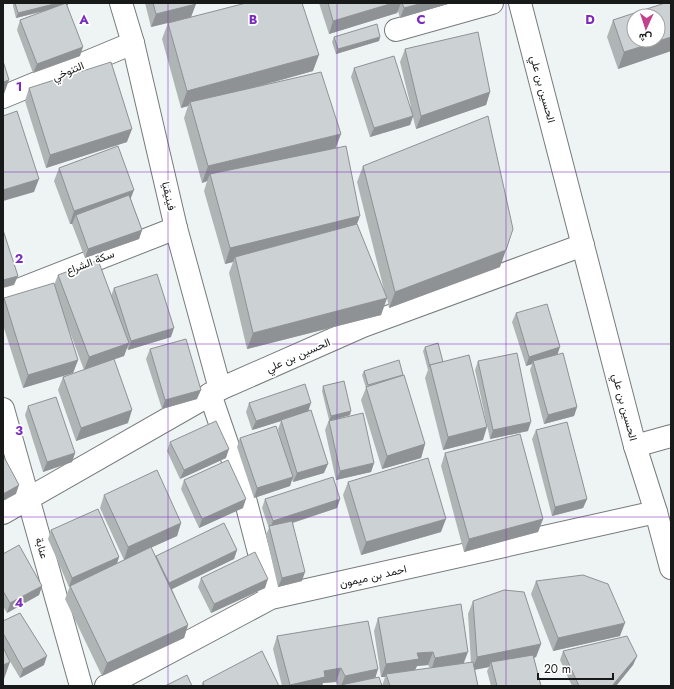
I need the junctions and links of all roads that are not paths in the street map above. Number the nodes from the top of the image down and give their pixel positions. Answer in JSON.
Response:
{"nodes":[{"id":1,"x":121,"y":3,"type":"edge"},
{"id":2,"x":492,"y":3,"type":"edge"},
{"id":3,"x":520,"y":3,"type":"edge"},
{"id":4,"x":396,"y":30,"type":"dead end"},
{"id":5,"x":133,"y":43,"type":"junction"},
{"id":6,"x":3,"y":97,"type":"edge"},
{"id":7,"x":176,"y":228,"type":"junction"},
{"id":8,"x":583,"y":245,"type":"junction"},
{"id":9,"x":3,"y":296,"type":"edge"},
{"id":10,"x":215,"y":392,"type":"junction"},
{"id":11,"x":3,"y":410,"type":"edge"},
{"id":12,"x":671,"y":436,"type":"edge"},
{"id":13,"x":635,"y":446,"type":"junction"},
{"id":14,"x":29,"y":500,"type":"junction"},
{"id":15,"x":656,"y":512,"type":"junction"},
{"id":16,"x":3,"y":513,"type":"edge"},
{"id":17,"x":671,"y":568,"type":"edge"},
{"id":18,"x":271,"y":598,"type":"junction"},
{"id":19,"x":81,"y":686,"type":"edge"},
{"id":20,"x":106,"y":686,"type":"edge"}],
"edges":[{"from":1,"to":5,"type":"street","name":"فينيقيا"},
{"from":2,"to":4,"type":"street"},
{"from":3,"to":8,"type":"street","name":"الحسين بن علي"},
{"from":5,"to":6,"type":"street","name":"التنوخي"},
{"from":5,"to":7,"type":"street","name":"فينيقيا"},
{"from":7,"to":9,"type":"street","name":"سكة الشراع"},
{"from":7,"to":10,"type":"street","name":"فينيقيا"},
{"from":8,"to":10,"type":"street","name":"الحسين بن علي"},
{"from":8,"to":13,"type":"street","name":"الحسين بن علي"},
{"from":10,"to":14,"type":"street","name":"الحسين بن علي"},
{"from":10,"to":18,"type":"street","name":"فينيقيا"},
{"from":11,"to":14,"type":"street","name":"عنابة"},
{"from":12,"to":13,"type":"street"},
{"from":13,"to":15,"type":"street","name":"الحسين بن علي"},
{"from":14,"to":16,"type":"street","name":"الحسين بن علي"},
{"from":14,"to":19,"type":"street","name":"عنابة"},
{"from":15,"to":17,"type":"street","name":"الحسين بن علي"},
{"from":15,"to":18,"type":"street","name":"احمد بن ميمون"},
{"from":18,"to":20,"type":"street","name":"احمد بن ميمون"}]}
